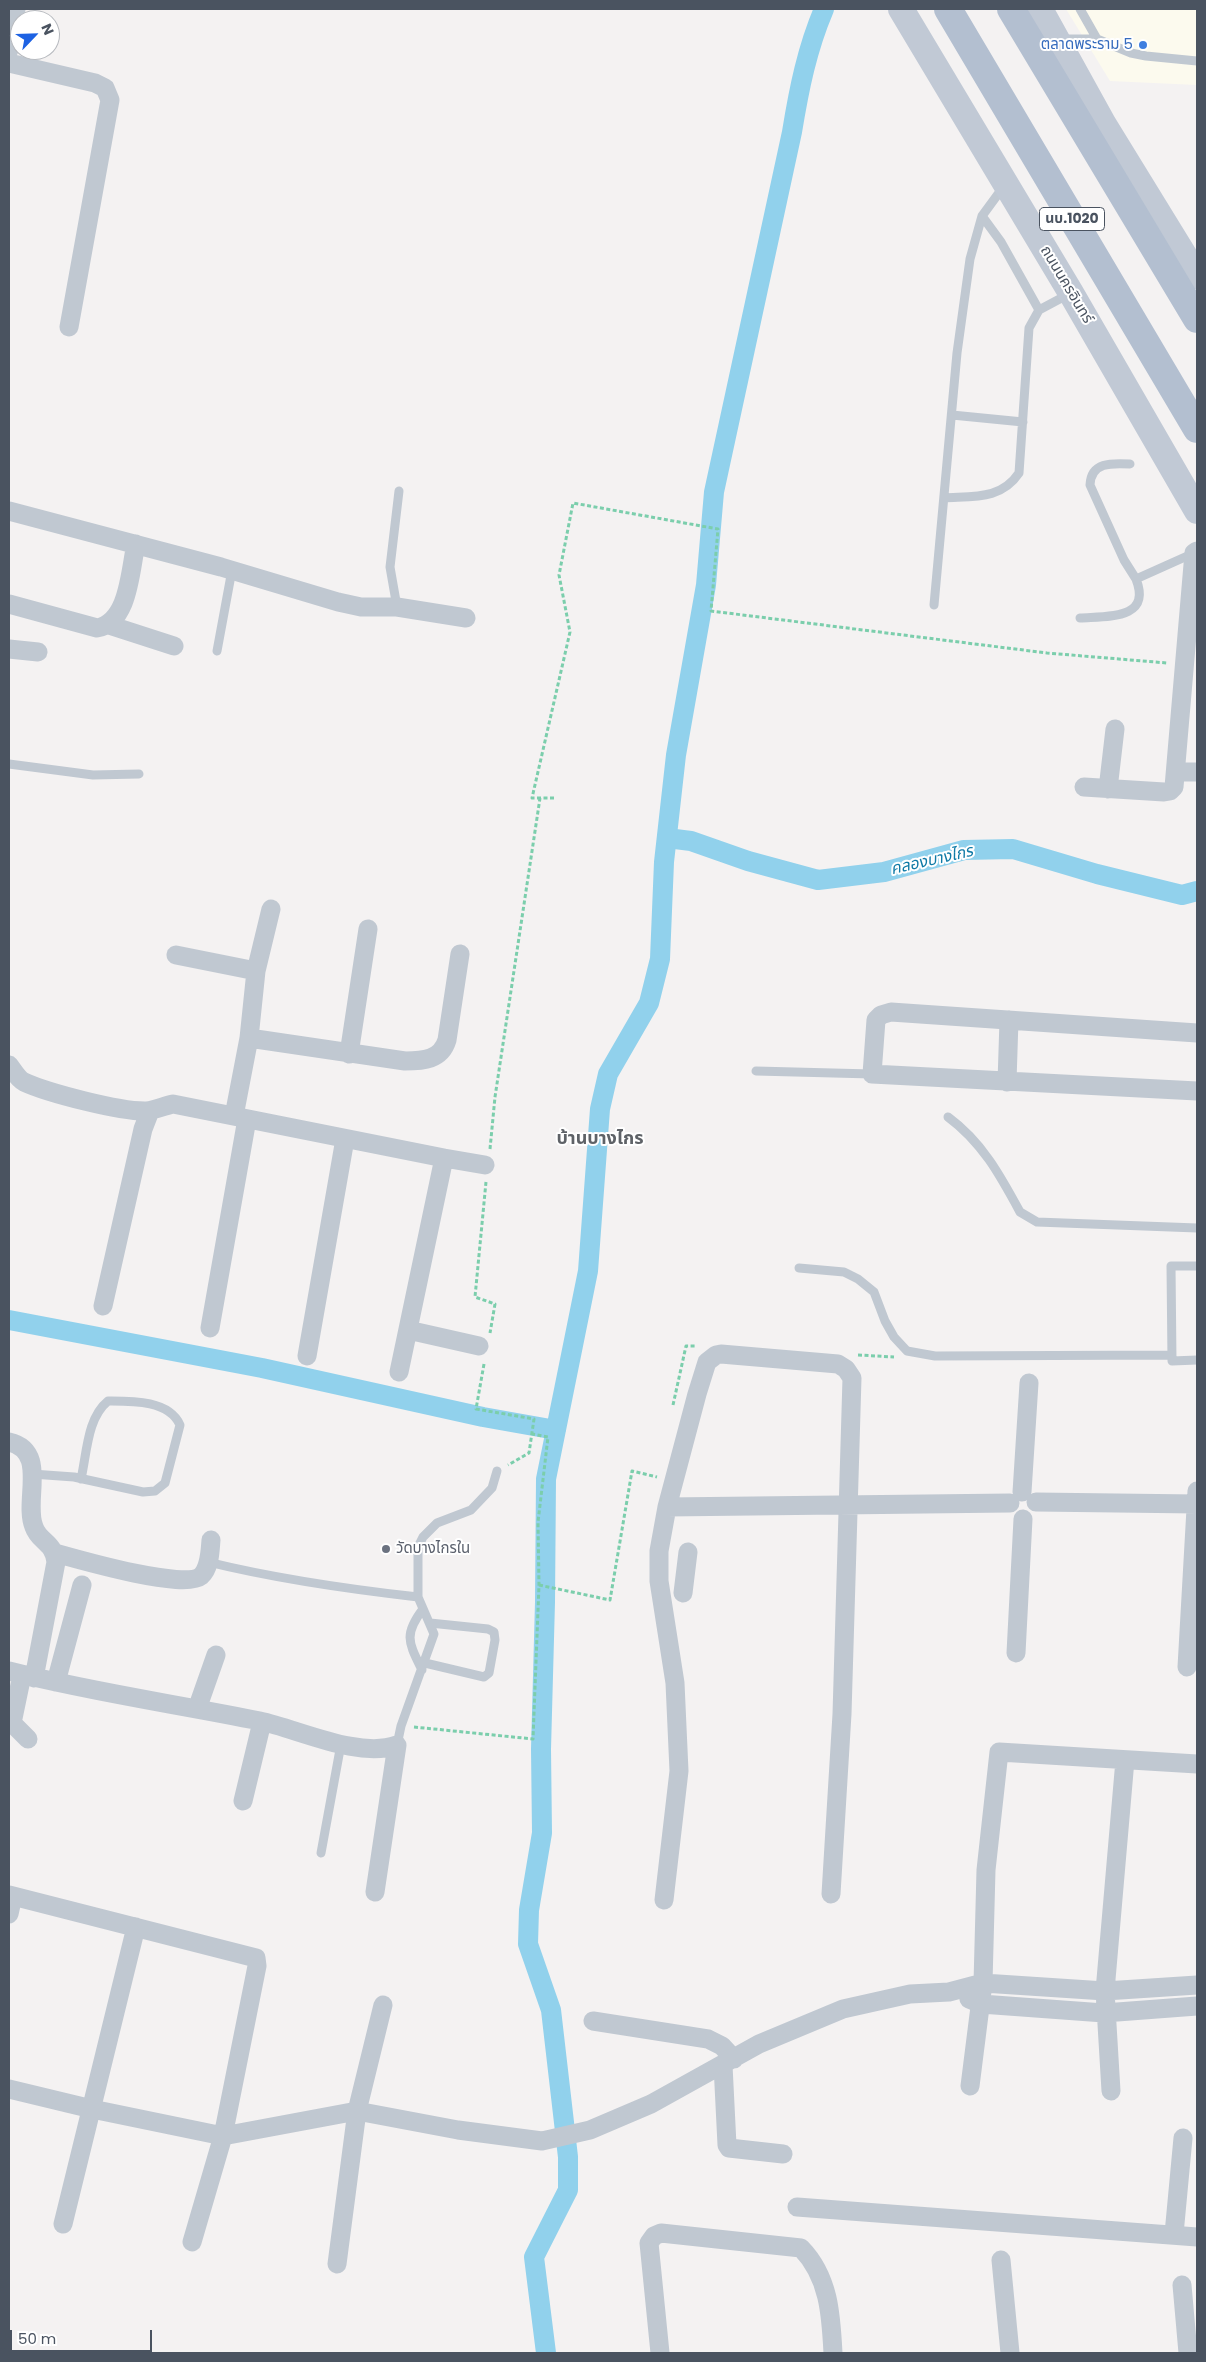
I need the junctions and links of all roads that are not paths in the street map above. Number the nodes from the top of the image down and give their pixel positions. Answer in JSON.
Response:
{"nodes":[{"id":1,"x":16,"y":9,"type":"edge"},
{"id":2,"x":901,"y":9,"type":"edge"},
{"id":3,"x":948,"y":9,"type":"edge"},
{"id":4,"x":1011,"y":9,"type":"edge"},
{"id":5,"x":1040,"y":9,"type":"edge"},
{"id":6,"x":1080,"y":9,"type":"edge"},
{"id":7,"x":1057,"y":39,"type":"junction"},
{"id":8,"x":1098,"y":39,"type":"junction"},
{"id":9,"x":9,"y":50,"type":"edge"},
{"id":10,"x":1197,"y":61,"type":"edge"},
{"id":11,"x":9,"y":63,"type":"edge"},
{"id":12,"x":1006,"y":184,"type":"junction"},
{"id":13,"x":982,"y":216,"type":"junction"},
{"id":14,"x":1197,"y":276,"type":"edge"},
{"id":15,"x":1071,"y":293,"type":"junction"},
{"id":16,"x":1039,"y":310,"type":"junction"},
{"id":17,"x":1197,"y":319,"type":"edge"},
{"id":18,"x":69,"y":327,"type":"dead end"},
{"id":19,"x":952,"y":415,"type":"junction"},
{"id":20,"x":1023,"y":422,"type":"junction"},
{"id":21,"x":1197,"y":428,"type":"edge"},
{"id":22,"x":1130,"y":464,"type":"dead end"},
{"id":23,"x":399,"y":491,"type":"dead end"},
{"id":24,"x":944,"y":498,"type":"junction"},
{"id":25,"x":1197,"y":510,"type":"edge"},
{"id":26,"x":9,"y":511,"type":"edge"},
{"id":27,"x":136,"y":544,"type":"junction"},
{"id":28,"x":1196,"y":552,"type":"edge"},
{"id":29,"x":232,"y":570,"type":"junction"},
{"id":30,"x":1136,"y":579,"type":"junction"},
{"id":31,"x":9,"y":604,"type":"edge"},
{"id":32,"x":934,"y":605,"type":"dead end"},
{"id":33,"x":397,"y":607,"type":"junction"},
{"id":34,"x":466,"y":618,"type":"dead end"},
{"id":35,"x":1080,"y":618,"type":"dead end"},
{"id":36,"x":109,"y":625,"type":"junction"},
{"id":37,"x":174,"y":646,"type":"dead end"},
{"id":38,"x":9,"y":649,"type":"edge"},
{"id":39,"x":217,"y":651,"type":"dead end"},
{"id":40,"x":38,"y":652,"type":"dead end"},
{"id":41,"x":1115,"y":730,"type":"dead end"},
{"id":42,"x":9,"y":764,"type":"edge"},
{"id":43,"x":1176,"y":772,"type":"junction"},
{"id":44,"x":1197,"y":772,"type":"edge"},
{"id":45,"x":139,"y":774,"type":"dead end"},
{"id":46,"x":1084,"y":787,"type":"dead end"},
{"id":47,"x":1108,"y":789,"type":"junction"},
{"id":48,"x":271,"y":909,"type":"dead end"},
{"id":49,"x":368,"y":929,"type":"dead end"},
{"id":50,"x":460,"y":954,"type":"dead end"},
{"id":51,"x":176,"y":955,"type":"dead end"},
{"id":52,"x":256,"y":971,"type":"junction"},
{"id":53,"x":1009,"y":1020,"type":"junction"},
{"id":54,"x":1197,"y":1033,"type":"edge"},
{"id":55,"x":248,"y":1038,"type":"junction"},
{"id":56,"x":349,"y":1054,"type":"junction"},
{"id":57,"x":9,"y":1065,"type":"edge"},
{"id":58,"x":756,"y":1071,"type":"dead end"},
{"id":59,"x":872,"y":1074,"type":"junction"},
{"id":60,"x":1007,"y":1082,"type":"junction"},
{"id":61,"x":16,"y":1083,"type":"edge"},
{"id":62,"x":1197,"y":1091,"type":"edge"},
{"id":63,"x":150,"y":1111,"type":"junction"},
{"id":64,"x":948,"y":1117,"type":"dead end"},
{"id":65,"x":241,"y":1118,"type":"junction"},
{"id":66,"x":346,"y":1139,"type":"junction"},
{"id":67,"x":444,"y":1158,"type":"junction"},
{"id":68,"x":487,"y":1164,"type":"road end"},
{"id":69,"x":1197,"y":1228,"type":"edge"},
{"id":70,"x":1197,"y":1266,"type":"edge"},
{"id":71,"x":799,"y":1268,"type":"dead end"},
{"id":72,"x":103,"y":1306,"type":"dead end"},
{"id":73,"x":210,"y":1328,"type":"dead end"},
{"id":74,"x":408,"y":1330,"type":"junction"},
{"id":75,"x":484,"y":1350,"type":"road end"},
{"id":76,"x":1172,"y":1355,"type":"junction"},
{"id":77,"x":306,"y":1356,"type":"dead end"},
{"id":78,"x":1197,"y":1360,"type":"edge"},
{"id":79,"x":399,"y":1372,"type":"dead end"},
{"id":80,"x":1029,"y":1382,"type":"dead end"},
{"id":81,"x":9,"y":1442,"type":"edge"},
{"id":82,"x":497,"y":1472,"type":"road end"},
{"id":83,"x":32,"y":1474,"type":"junction"},
{"id":84,"x":81,"y":1479,"type":"junction"},
{"id":85,"x":1023,"y":1499,"type":"junction"},
{"id":86,"x":1197,"y":1500,"type":"edge"},
{"id":87,"x":850,"y":1506,"type":"junction"},
{"id":88,"x":667,"y":1507,"type":"junction"},
{"id":89,"x":211,"y":1540,"type":"dead end"},
{"id":90,"x":688,"y":1552,"type":"dead end"},
{"id":91,"x":55,"y":1553,"type":"junction"},
{"id":92,"x":208,"y":1562,"type":"junction"},
{"id":93,"x":82,"y":1585,"type":"dead end"},
{"id":94,"x":418,"y":1597,"type":"junction"},
{"id":95,"x":661,"y":1597,"type":"junction"},
{"id":96,"x":423,"y":1609,"type":"junction"},
{"id":97,"x":430,"y":1623,"type":"junction"},
{"id":98,"x":1016,"y":1653,"type":"dead end"},
{"id":99,"x":216,"y":1655,"type":"dead end"},
{"id":100,"x":424,"y":1666,"type":"junction"},
{"id":101,"x":1187,"y":1667,"type":"dead end"},
{"id":102,"x":22,"y":1675,"type":"edge"},
{"id":103,"x":56,"y":1682,"type":"junction"},
{"id":104,"x":197,"y":1709,"type":"junction"},
{"id":105,"x":262,"y":1722,"type":"junction"},
{"id":106,"x":28,"y":1739,"type":"dead end"},
{"id":107,"x":341,"y":1744,"type":"junction"},
{"id":108,"x":397,"y":1745,"type":"junction"},
{"id":109,"x":1125,"y":1760,"type":"junction"},
{"id":110,"x":1197,"y":1764,"type":"edge"},
{"id":111,"x":243,"y":1801,"type":"dead end"},
{"id":112,"x":321,"y":1853,"type":"dead end"},
{"id":113,"x":376,"y":1892,"type":"dead end"},
{"id":114,"x":831,"y":1894,"type":"dead end"},
{"id":115,"x":11,"y":1895,"type":"edge"},
{"id":116,"x":664,"y":1900,"type":"dead end"},
{"id":117,"x":9,"y":1914,"type":"edge"},
{"id":118,"x":136,"y":1927,"type":"junction"},
{"id":119,"x":983,"y":1983,"type":"junction"},
{"id":120,"x":1197,"y":1984,"type":"edge"},
{"id":121,"x":1105,"y":1991,"type":"junction"},
{"id":122,"x":949,"y":1992,"type":"junction"},
{"id":123,"x":981,"y":2004,"type":"junction"},
{"id":124,"x":383,"y":2005,"type":"dead end"},
{"id":125,"x":1197,"y":2006,"type":"edge"},
{"id":126,"x":1104,"y":2012,"type":"junction"},
{"id":127,"x":593,"y":2021,"type":"dead end"},
{"id":128,"x":729,"y":2062,"type":"junction"},
{"id":129,"x":970,"y":2086,"type":"dead end"},
{"id":130,"x":9,"y":2089,"type":"edge"},
{"id":131,"x":1111,"y":2091,"type":"dead end"},
{"id":132,"x":92,"y":2109,"type":"junction"},
{"id":133,"x":357,"y":2111,"type":"junction"},
{"id":134,"x":223,"y":2136,"type":"junction"},
{"id":135,"x":1183,"y":2138,"type":"dead end"},
{"id":136,"x":783,"y":2154,"type":"dead end"},
{"id":137,"x":797,"y":2207,"type":"dead end"},
{"id":138,"x":63,"y":2224,"type":"dead end"},
{"id":139,"x":1174,"y":2234,"type":"junction"},
{"id":140,"x":1197,"y":2237,"type":"edge"},
{"id":141,"x":192,"y":2242,"type":"dead end"},
{"id":142,"x":1002,"y":2260,"type":"dead end"},
{"id":143,"x":337,"y":2264,"type":"dead end"},
{"id":144,"x":1182,"y":2285,"type":"dead end"},
{"id":145,"x":660,"y":2353,"type":"edge"},
{"id":146,"x":833,"y":2353,"type":"edge"},
{"id":147,"x":1010,"y":2353,"type":"edge"},
{"id":148,"x":1188,"y":2353,"type":"edge"}],
"edges":[{"from":1,"to":9,"type":"street"},
{"from":2,"to":12,"type":"main road","name":"ถนนนครอินทร์","number":"นบ.1020"},
{"from":3,"to":21,"type":"main road","number":"นบ.1020"},
{"from":4,"to":17,"type":"main road","number":"นบ.1020"},
{"from":5,"to":7,"type":"main road"},
{"from":6,"to":8,"type":"lane"},
{"from":7,"to":8,"type":"lane"},
{"from":7,"to":14,"type":"main road"},
{"from":8,"to":10,"type":"lane"},
{"from":11,"to":18,"type":"street"},
{"from":12,"to":13,"type":"lane"},
{"from":12,"to":15,"type":"main road","name":"ถนนนครอินทร์","number":"นบ.1020"},
{"from":13,"to":16,"type":"lane"},
{"from":13,"to":19,"type":"lane"},
{"from":15,"to":16,"type":"lane"},
{"from":15,"to":25,"type":"main road","name":"ถนนนครอินทร์","number":"นบ.1020"},
{"from":16,"to":20,"type":"lane"},
{"from":19,"to":20,"type":"lane"},
{"from":19,"to":24,"type":"lane"},
{"from":20,"to":24,"type":"lane"},
{"from":22,"to":30,"type":"lane"},
{"from":23,"to":33,"type":"lane"},
{"from":24,"to":32,"type":"lane"},
{"from":26,"to":27,"type":"street"},
{"from":27,"to":29,"type":"street"},
{"from":27,"to":36,"type":"street"},
{"from":28,"to":30,"type":"lane"},
{"from":28,"to":43,"type":"street"},
{"from":29,"to":33,"type":"street"},
{"from":29,"to":39,"type":"lane"},
{"from":30,"to":35,"type":"lane"},
{"from":31,"to":36,"type":"street"},
{"from":33,"to":34,"type":"street"},
{"from":36,"to":37,"type":"street"},
{"from":38,"to":40,"type":"street"},
{"from":41,"to":47,"type":"street"},
{"from":42,"to":45,"type":"lane"},
{"from":43,"to":44,"type":"street"},
{"from":43,"to":47,"type":"street"},
{"from":46,"to":47,"type":"street"},
{"from":48,"to":52,"type":"street"},
{"from":49,"to":56,"type":"street"},
{"from":50,"to":56,"type":"street"},
{"from":51,"to":52,"type":"street"},
{"from":52,"to":55,"type":"street"},
{"from":53,"to":54,"type":"street"},
{"from":53,"to":59,"type":"street"},
{"from":53,"to":60,"type":"street"},
{"from":55,"to":56,"type":"street"},
{"from":55,"to":65,"type":"street"},
{"from":57,"to":61,"type":"street"},
{"from":58,"to":59,"type":"lane"},
{"from":59,"to":60,"type":"street"},
{"from":60,"to":62,"type":"street"},
{"from":61,"to":63,"type":"street"},
{"from":63,"to":65,"type":"street"},
{"from":63,"to":72,"type":"street"},
{"from":64,"to":69,"type":"lane"},
{"from":65,"to":66,"type":"street"},
{"from":65,"to":73,"type":"street"},
{"from":66,"to":67,"type":"street"},
{"from":66,"to":77,"type":"street"},
{"from":67,"to":68,"type":"street"},
{"from":67,"to":74,"type":"street"},
{"from":70,"to":76,"type":"lane"},
{"from":71,"to":76,"type":"lane"},
{"from":74,"to":75,"type":"street"},
{"from":74,"to":79,"type":"street"},
{"from":76,"to":78,"type":"lane"},
{"from":80,"to":85,"type":"street"},
{"from":81,"to":83,"type":"street"},
{"from":82,"to":94,"type":"lane"},
{"from":83,"to":84,"type":"lane"},
{"from":83,"to":91,"type":"street"},
{"from":84,"to":84,"type":"lane"},
{"from":85,"to":86,"type":"street"},
{"from":85,"to":87,"type":"street"},
{"from":85,"to":98,"type":"street"},
{"from":86,"to":101,"type":"street"},
{"from":87,"to":88,"type":"street"},
{"from":87,"to":88,"type":"street"},
{"from":87,"to":114,"type":"street"},
{"from":88,"to":95,"type":"street"},
{"from":89,"to":92,"type":"street"},
{"from":90,"to":95,"type":"street"},
{"from":91,"to":92,"type":"street"},
{"from":91,"to":102,"type":"street"},
{"from":92,"to":94,"type":"lane"},
{"from":93,"to":103,"type":"street"},
{"from":94,"to":96,"type":"lane"},
{"from":95,"to":116,"type":"street"},
{"from":96,"to":97,"type":"lane"},
{"from":96,"to":100,"type":"lane"},
{"from":97,"to":100,"type":"lane"},
{"from":97,"to":100,"type":"lane"},
{"from":99,"to":104,"type":"street"},
{"from":100,"to":108,"type":"lane"},
{"from":102,"to":103,"type":"street"},
{"from":102,"to":106,"type":"street"},
{"from":103,"to":104,"type":"street"},
{"from":104,"to":105,"type":"street"},
{"from":105,"to":107,"type":"street"},
{"from":105,"to":111,"type":"street"},
{"from":107,"to":108,"type":"street"},
{"from":107,"to":112,"type":"lane"},
{"from":108,"to":113,"type":"street"},
{"from":109,"to":110,"type":"street"},
{"from":109,"to":119,"type":"street"},
{"from":109,"to":121,"type":"street"},
{"from":115,"to":117,"type":"street"},
{"from":115,"to":118,"type":"street"},
{"from":118,"to":132,"type":"street"},
{"from":118,"to":134,"type":"street"},
{"from":119,"to":121,"type":"street"},
{"from":119,"to":122,"type":"street"},
{"from":119,"to":123,"type":"street"},
{"from":120,"to":121,"type":"street"},
{"from":121,"to":126,"type":"street"},
{"from":122,"to":123,"type":"street"},
{"from":122,"to":128,"type":"street"},
{"from":123,"to":126,"type":"street"},
{"from":123,"to":129,"type":"street"},
{"from":124,"to":133,"type":"street"},
{"from":125,"to":126,"type":"street"},
{"from":126,"to":131,"type":"street"},
{"from":127,"to":128,"type":"street"},
{"from":128,"to":133,"type":"street"},
{"from":128,"to":136,"type":"street"},
{"from":130,"to":132,"type":"street"},
{"from":132,"to":134,"type":"street"},
{"from":132,"to":138,"type":"street"},
{"from":133,"to":134,"type":"street"},
{"from":133,"to":143,"type":"street"},
{"from":134,"to":141,"type":"street"},
{"from":135,"to":139,"type":"street"},
{"from":137,"to":139,"type":"street"},
{"from":139,"to":140,"type":"street"},
{"from":142,"to":147,"type":"street"},
{"from":144,"to":148,"type":"street"},
{"from":145,"to":146,"type":"street"}]}
